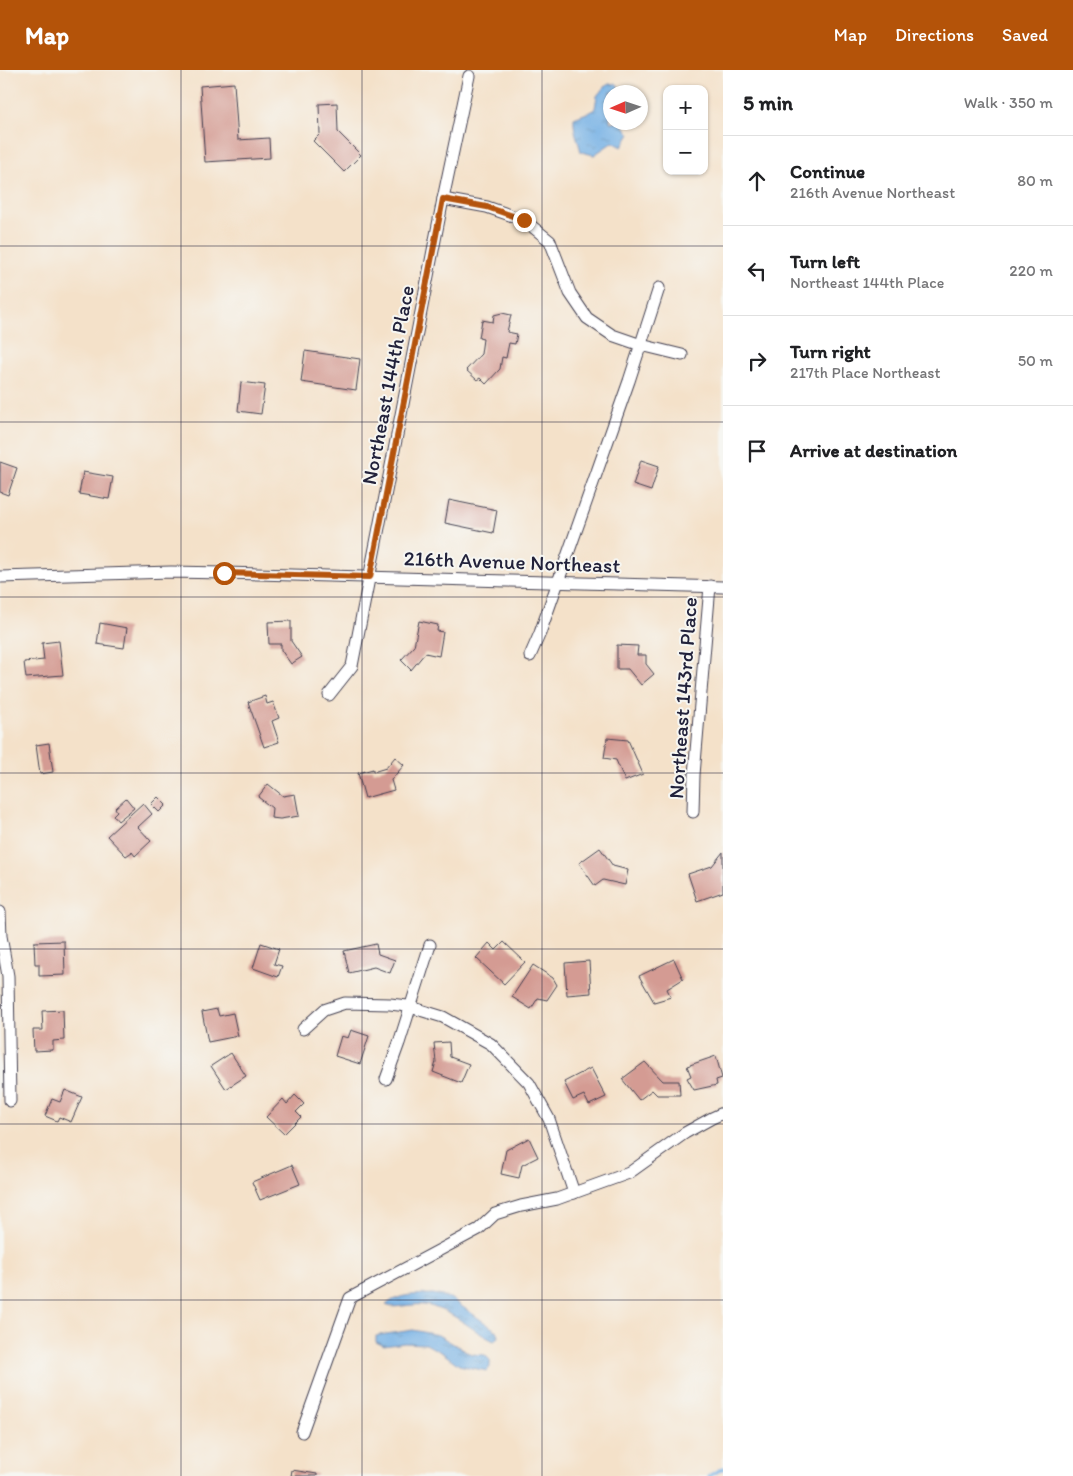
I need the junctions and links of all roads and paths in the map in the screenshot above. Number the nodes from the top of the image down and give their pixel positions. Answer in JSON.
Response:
{"nodes":[{"id":1,"x":469,"y":76,"type":"dead end"},
{"id":2,"x":443,"y":199,"type":"junction"},
{"id":3,"x":659,"y":288,"type":"dead end"},
{"id":4,"x":641,"y":345,"type":"junction"},
{"id":5,"x":682,"y":355,"type":"dead end"},
{"id":6,"x":0,"y":576,"type":"edge"},
{"id":7,"x":370,"y":577,"type":"junction"},
{"id":8,"x":557,"y":582,"type":"junction"},
{"id":9,"x":710,"y":586,"type":"junction"},
{"id":10,"x":723,"y":587,"type":"edge"},
{"id":11,"x":530,"y":656,"type":"dead end"},
{"id":12,"x":328,"y":695,"type":"dead end"},
{"id":13,"x":693,"y":812,"type":"dead end"},
{"id":14,"x":0,"y":912,"type":"edge"},
{"id":15,"x":430,"y":945,"type":"dead end"},
{"id":16,"x":410,"y":1007,"type":"junction"},
{"id":17,"x":303,"y":1029,"type":"dead end"},
{"id":18,"x":386,"y":1079,"type":"dead end"},
{"id":19,"x":10,"y":1101,"type":"dead end"},
{"id":20,"x":723,"y":1113,"type":"edge"},
{"id":21,"x":574,"y":1193,"type":"junction"},
{"id":22,"x":302,"y":1432,"type":"dead end"}],
"edges":[{"from":1,"to":2,"type":"street","name":"Northeast 144th Place"},
{"from":2,"to":4,"type":"street"},
{"from":2,"to":7,"type":"street","name":"Northeast 144th Place"},
{"from":3,"to":4,"type":"street"},
{"from":4,"to":5,"type":"street"},
{"from":4,"to":8,"type":"street"},
{"from":6,"to":7,"type":"street","name":"216th Avenue Northeast"},
{"from":7,"to":8,"type":"street","name":"216th Avenue Northeast"},
{"from":7,"to":12,"type":"street","name":"Northeast 144th Place"},
{"from":8,"to":9,"type":"street","name":"216th Avenue Northeast"},
{"from":8,"to":11,"type":"street"},
{"from":9,"to":10,"type":"street","name":"216th Avenue Northeast"},
{"from":9,"to":13,"type":"street","name":"Northeast 143rd Place"},
{"from":14,"to":19,"type":"street"},
{"from":15,"to":16,"type":"street"},
{"from":16,"to":17,"type":"street"},
{"from":16,"to":18,"type":"street"},
{"from":16,"to":21,"type":"street"},
{"from":20,"to":21,"type":"street"},
{"from":21,"to":22,"type":"street"}]}
